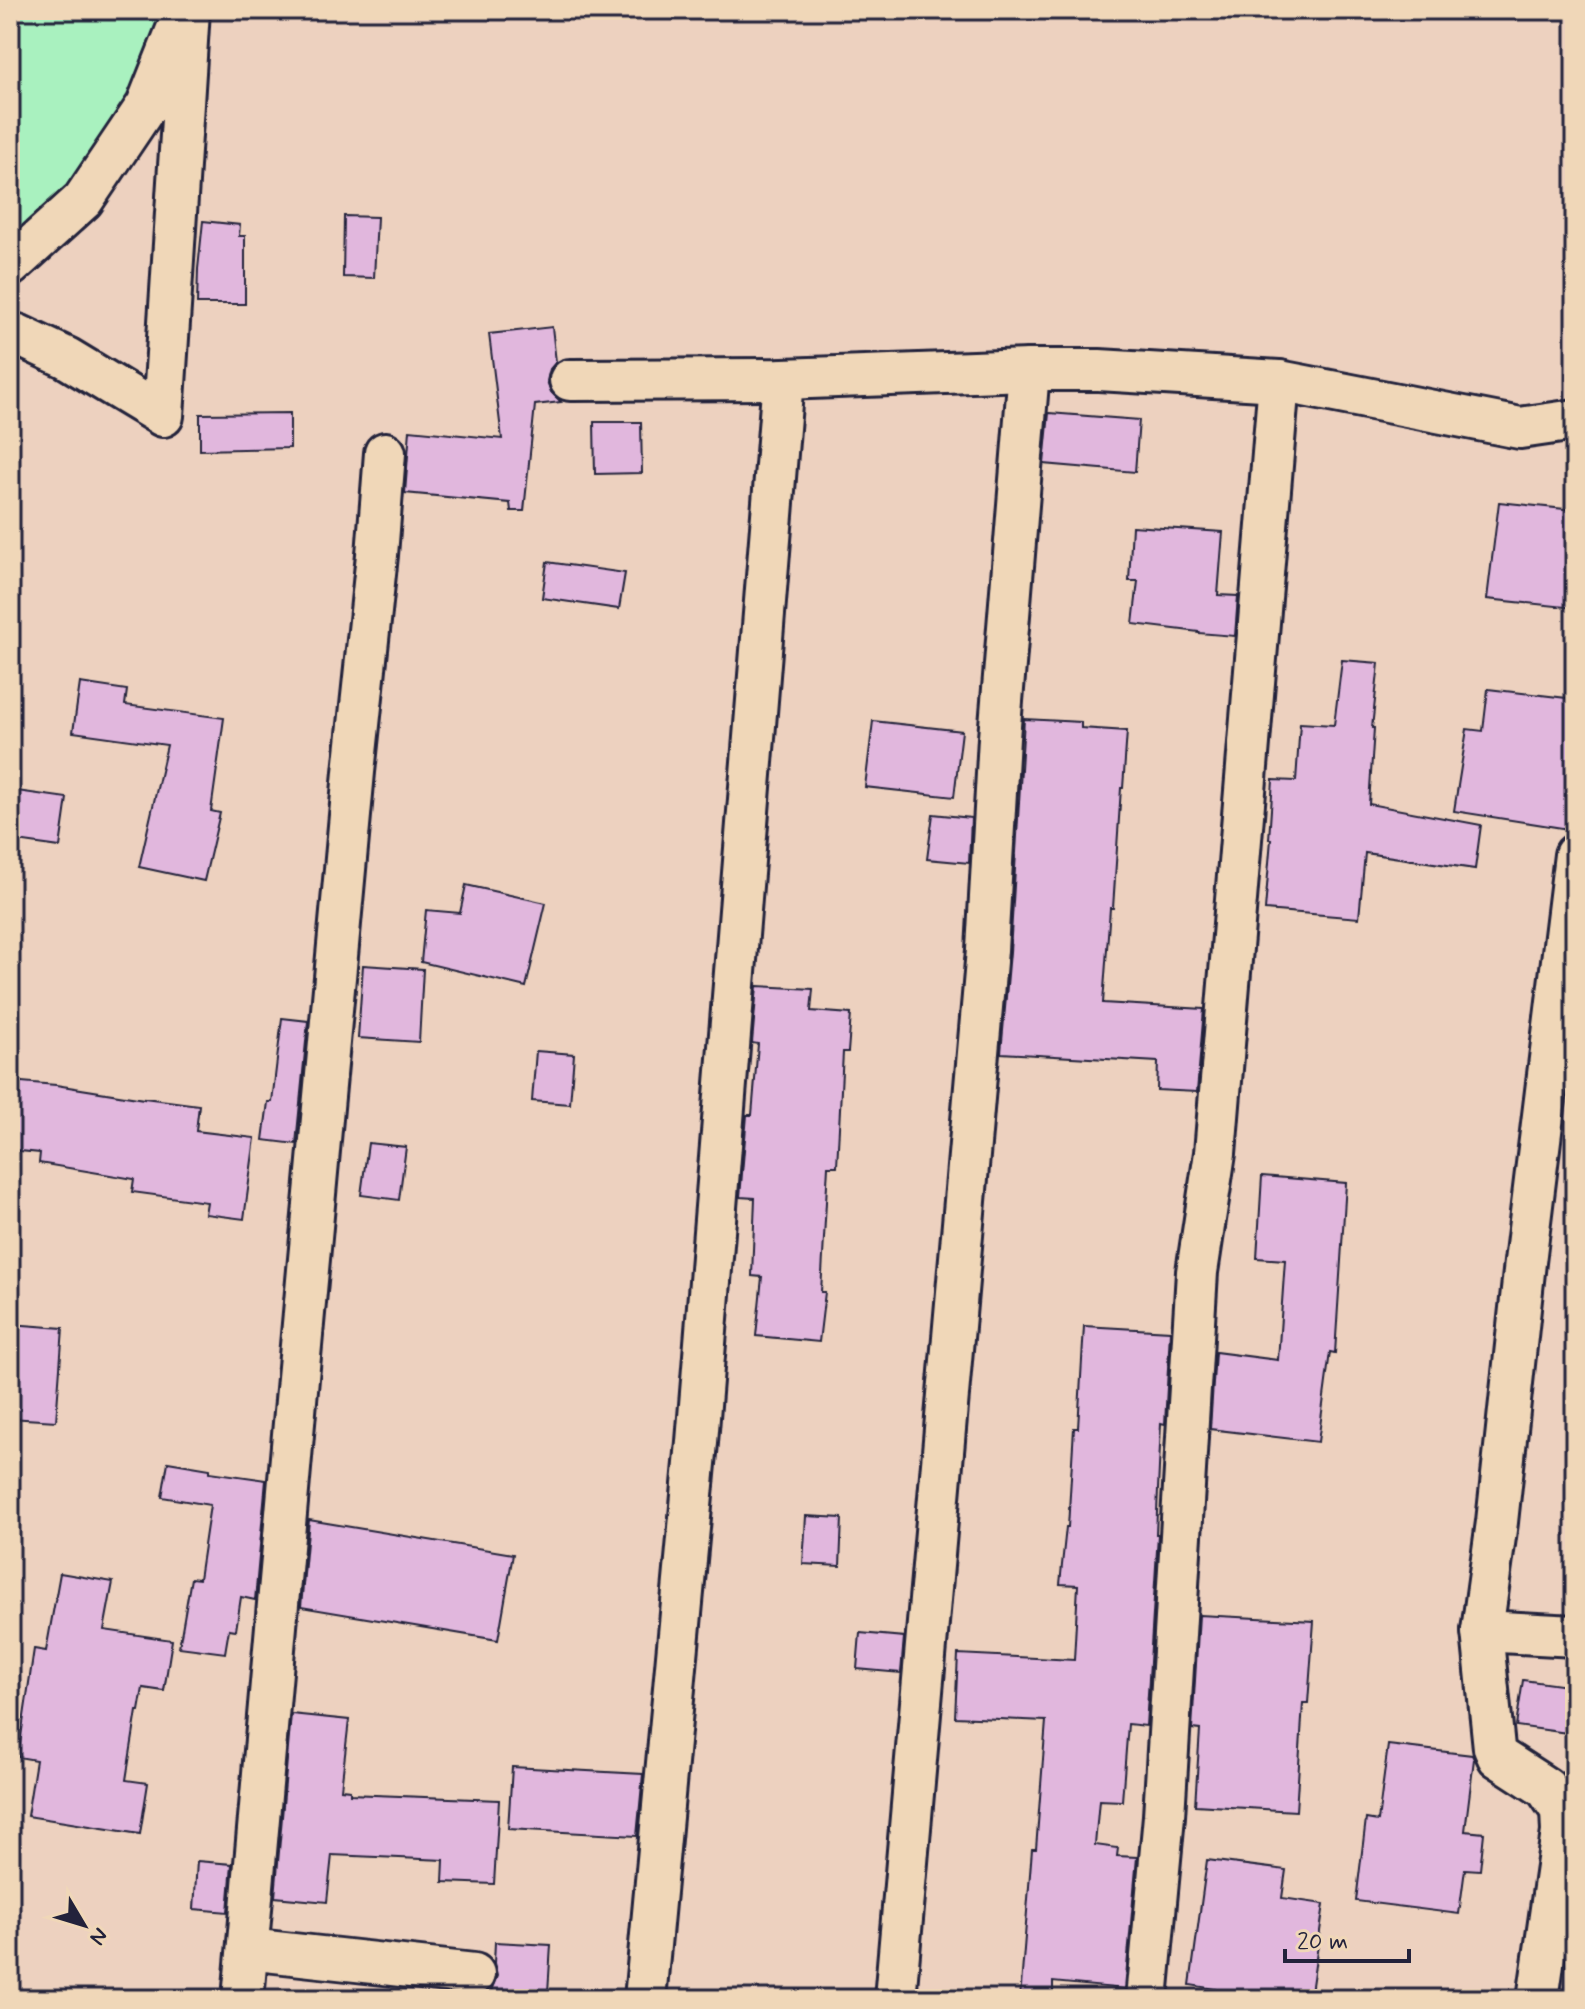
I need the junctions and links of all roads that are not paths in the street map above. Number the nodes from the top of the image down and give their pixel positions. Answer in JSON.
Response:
{"nodes":[{"id":1,"x":187,"y":10,"type":"edge"},
{"id":2,"x":10,"y":266,"type":"edge"},
{"id":3,"x":10,"y":333,"type":"edge"},
{"id":4,"x":1029,"y":370,"type":"junction"},
{"id":5,"x":783,"y":379,"type":"junction"},
{"id":6,"x":570,"y":380,"type":"dead end"},
{"id":7,"x":1279,"y":381,"type":"junction"},
{"id":8,"x":1575,"y":420,"type":"edge"},
{"id":9,"x":385,"y":453,"type":"dead end"},
{"id":10,"x":1575,"y":855,"type":"edge"},
{"id":11,"x":1482,"y":1631,"type":"junction"},
{"id":12,"x":1575,"y":1636,"type":"edge"},
{"id":13,"x":248,"y":1949,"type":"junction"},
{"id":14,"x":474,"y":1974,"type":"dead end"},
{"id":15,"x":243,"y":1999,"type":"edge"},
{"id":16,"x":645,"y":1999,"type":"edge"},
{"id":17,"x":895,"y":1999,"type":"edge"},
{"id":18,"x":1147,"y":1999,"type":"edge"},
{"id":19,"x":1538,"y":1999,"type":"edge"}],
"edges":[{"from":1,"to":2,"type":"street"},
{"from":1,"to":3,"type":"street"},
{"from":4,"to":5,"type":"street"},
{"from":4,"to":7,"type":"street"},
{"from":4,"to":17,"type":"street"},
{"from":5,"to":6,"type":"street"},
{"from":5,"to":16,"type":"street"},
{"from":7,"to":8,"type":"street"},
{"from":7,"to":18,"type":"street"},
{"from":9,"to":13,"type":"street"},
{"from":10,"to":11,"type":"street"},
{"from":11,"to":12,"type":"street"},
{"from":11,"to":19,"type":"street"},
{"from":13,"to":14,"type":"street"},
{"from":13,"to":15,"type":"street"}]}
